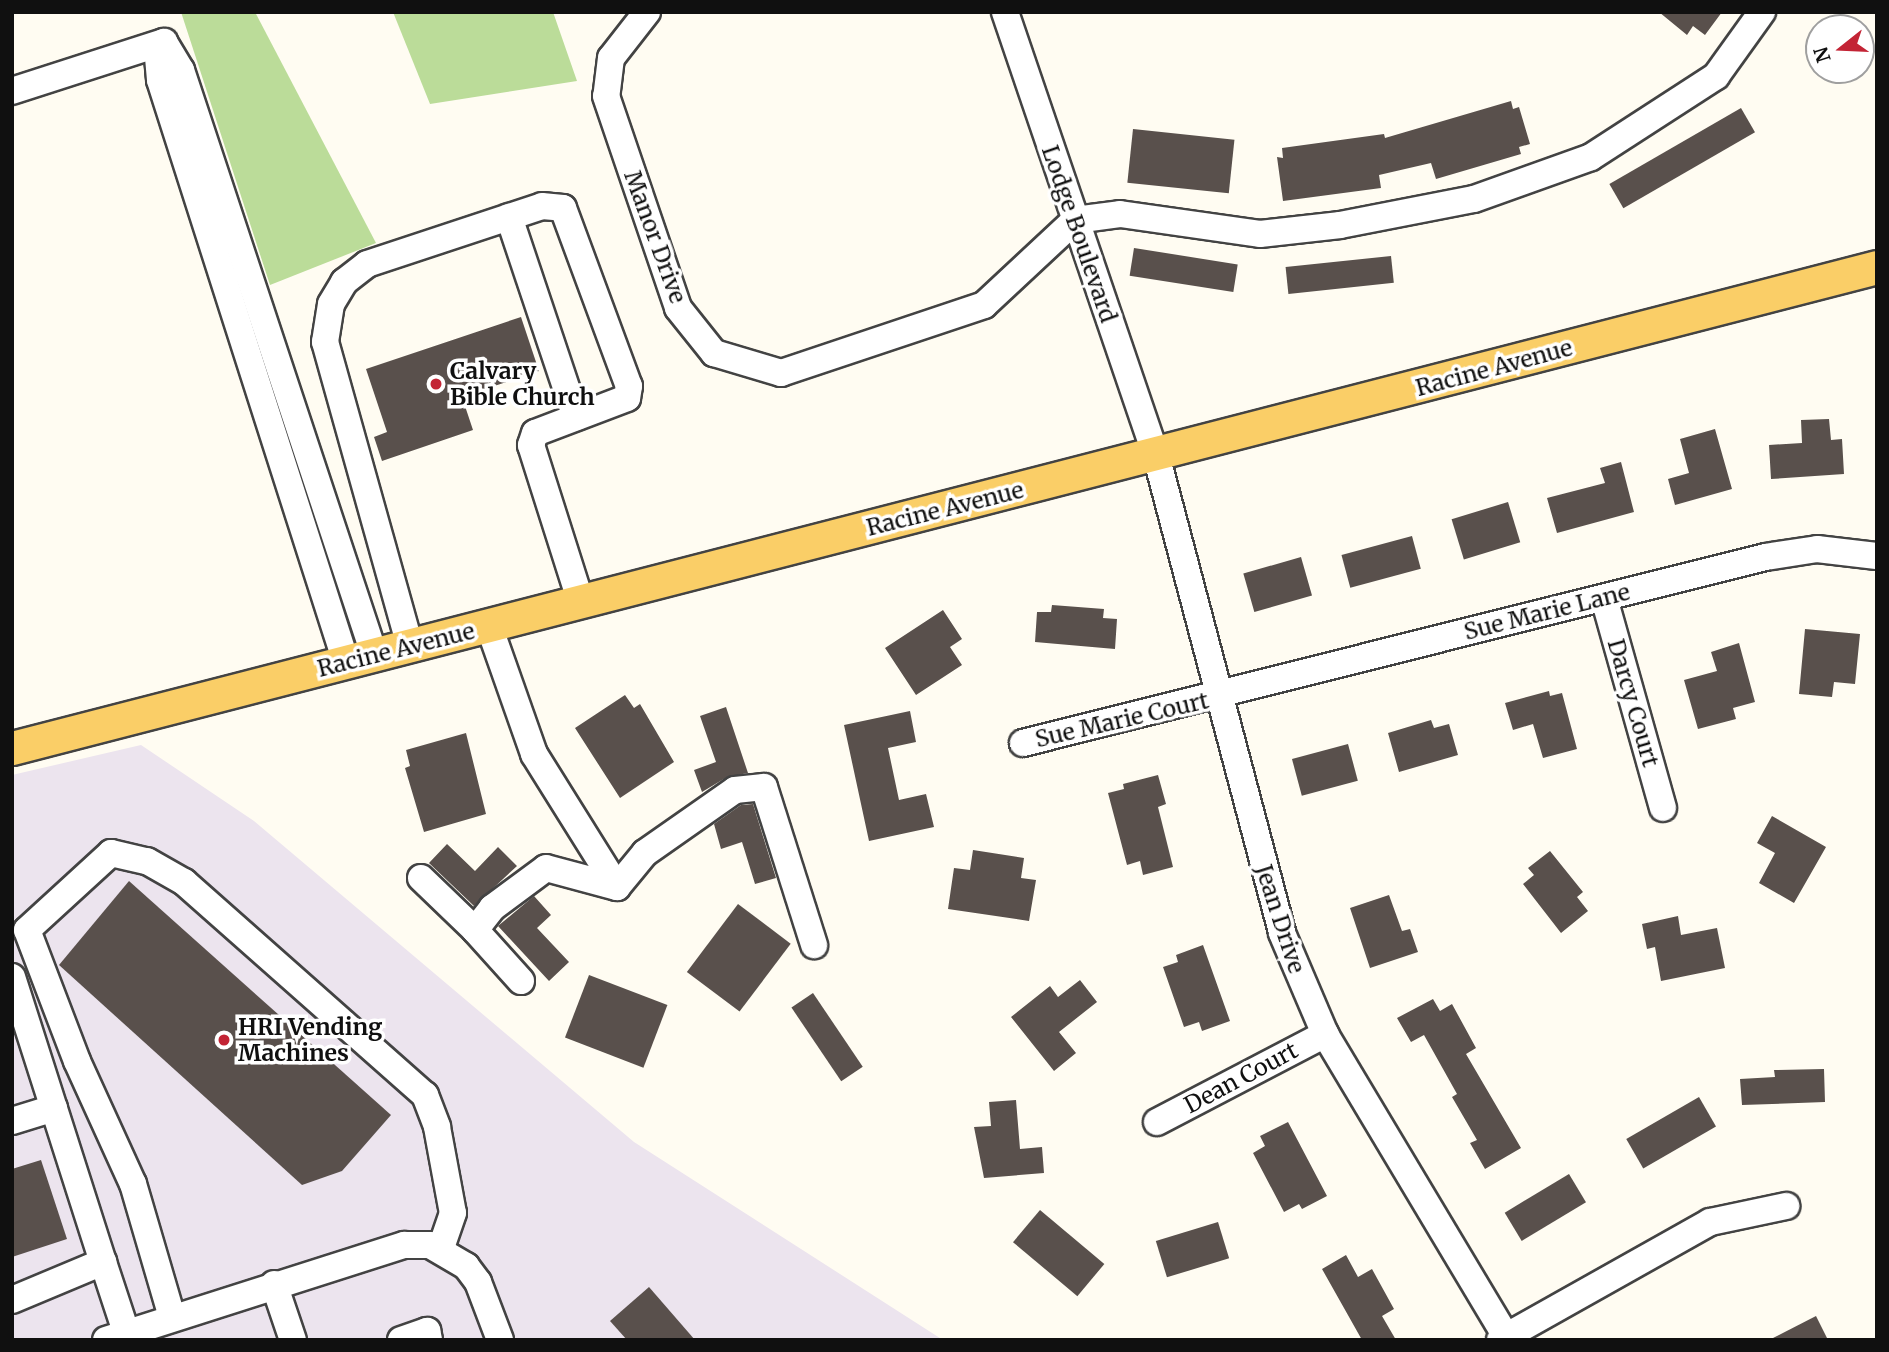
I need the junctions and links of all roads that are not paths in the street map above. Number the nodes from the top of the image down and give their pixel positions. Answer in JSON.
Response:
{"nodes":[{"id":1,"x":647,"y":12,"type":"edge"},
{"id":2,"x":1005,"y":12,"type":"edge"},
{"id":3,"x":1762,"y":12,"type":"edge"},
{"id":4,"x":12,"y":91,"type":"edge"},
{"id":5,"x":509,"y":217,"type":"junction"},
{"id":6,"x":1074,"y":220,"type":"junction"},
{"id":7,"x":1877,"y":267,"type":"edge"},
{"id":8,"x":576,"y":417,"type":"junction"},
{"id":9,"x":1156,"y":455,"type":"junction"},
{"id":10,"x":1877,"y":556,"type":"edge"},
{"id":11,"x":1604,"y":598,"type":"junction"},
{"id":12,"x":581,"y":603,"type":"junction"},
{"id":13,"x":489,"y":626,"type":"junction"},
{"id":14,"x":410,"y":646,"type":"junction"},
{"id":15,"x":360,"y":658,"type":"junction"},
{"id":16,"x":1220,"y":697,"type":"junction"},
{"id":17,"x":1023,"y":743,"type":"dead end"},
{"id":18,"x":12,"y":748,"type":"edge"},
{"id":19,"x":1663,"y":808,"type":"dead end"},
{"id":20,"x":421,"y":878,"type":"dead end"},
{"id":21,"x":617,"y":887,"type":"junction"},
{"id":22,"x":475,"y":930,"type":"junction"},
{"id":23,"x":814,"y":946,"type":"dead end"},
{"id":24,"x":12,"y":977,"type":"edge"},
{"id":25,"x":521,"y":981,"type":"dead end"},
{"id":26,"x":1325,"y":1034,"type":"junction"},
{"id":27,"x":54,"y":1108,"type":"junction"},
{"id":28,"x":12,"y":1121,"type":"edge"},
{"id":29,"x":1157,"y":1122,"type":"dead end"},
{"id":30,"x":1786,"y":1206,"type":"dead end"},
{"id":31,"x":440,"y":1250,"type":"junction"},
{"id":32,"x":103,"y":1262,"type":"junction"},
{"id":33,"x":274,"y":1284,"type":"junction"},
{"id":34,"x":12,"y":1300,"type":"edge"},
{"id":35,"x":172,"y":1317,"type":"junction"},
{"id":36,"x":116,"y":1336,"type":"edge"},
{"id":37,"x":1505,"y":1339,"type":"edge"},
{"id":38,"x":293,"y":1340,"type":"edge"},
{"id":39,"x":401,"y":1340,"type":"edge"},
{"id":40,"x":429,"y":1340,"type":"edge"},
{"id":41,"x":499,"y":1340,"type":"edge"}],
"edges":[{"from":1,"to":6,"type":"street","name":"Manor Drive"},
{"from":2,"to":6,"type":"street","name":"Lodge Boulevard"},
{"from":3,"to":6,"type":"street"},
{"from":4,"to":15,"type":"street"},
{"from":5,"to":8,"type":"street"},
{"from":5,"to":8,"type":"street"},
{"from":5,"to":14,"type":"street"},
{"from":6,"to":9,"type":"street","name":"Lodge Boulevard"},
{"from":7,"to":9,"type":"main road","name":"Racine Avenue"},
{"from":8,"to":12,"type":"street"},
{"from":9,"to":12,"type":"main road","name":"Racine Avenue"},
{"from":9,"to":16,"type":"street","name":"Jean Drive"},
{"from":10,"to":11,"type":"street","name":"Sue Marie Lane"},
{"from":11,"to":16,"type":"street","name":"Sue Marie Lane"},
{"from":11,"to":19,"type":"street","name":"Darcy Court"},
{"from":12,"to":13,"type":"main road","name":"Racine Avenue"},
{"from":13,"to":14,"type":"main road","name":"Racine Avenue"},
{"from":13,"to":21,"type":"street"},
{"from":14,"to":15,"type":"main road","name":"Racine Avenue"},
{"from":15,"to":18,"type":"main road","name":"Racine Avenue"},
{"from":16,"to":17,"type":"street","name":"Sue Marie Court"},
{"from":16,"to":26,"type":"street","name":"Jean Drive"},
{"from":20,"to":22,"type":"street"},
{"from":21,"to":22,"type":"street"},
{"from":21,"to":23,"type":"street"},
{"from":22,"to":25,"type":"street"},
{"from":24,"to":27,"type":"street"},
{"from":26,"to":29,"type":"street","name":"Dean Court"},
{"from":26,"to":37,"type":"street","name":"Jean Drive"},
{"from":27,"to":28,"type":"street"},
{"from":27,"to":32,"type":"street"},
{"from":30,"to":37,"type":"street"},
{"from":31,"to":33,"type":"street"},
{"from":31,"to":35,"type":"street"},
{"from":31,"to":41,"type":"street"},
{"from":32,"to":34,"type":"street"},
{"from":32,"to":36,"type":"street"},
{"from":33,"to":35,"type":"street"},
{"from":33,"to":38,"type":"street"},
{"from":35,"to":36,"type":"street"},
{"from":39,"to":40,"type":"street"}]}
